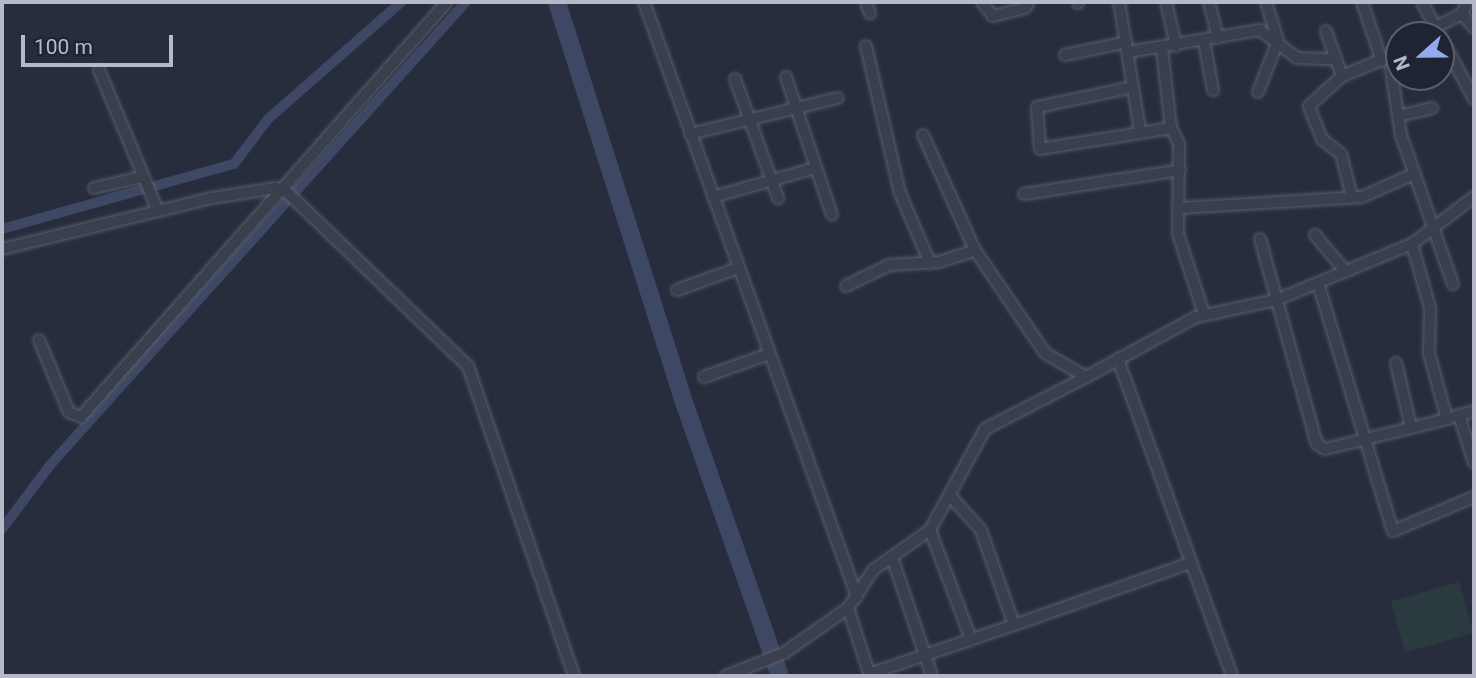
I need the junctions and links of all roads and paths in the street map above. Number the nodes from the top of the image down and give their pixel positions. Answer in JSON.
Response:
{"nodes":[{"id":1,"x":447,"y":2,"type":"edge"},
{"id":2,"x":645,"y":2,"type":"edge"},
{"id":3,"x":982,"y":2,"type":"edge"},
{"id":4,"x":1029,"y":2,"type":"edge"},
{"id":5,"x":1119,"y":2,"type":"edge"},
{"id":6,"x":1166,"y":2,"type":"edge"},
{"id":7,"x":1209,"y":2,"type":"edge"},
{"id":8,"x":1266,"y":2,"type":"edge"},
{"id":9,"x":1362,"y":2,"type":"edge"},
{"id":10,"x":1422,"y":2,"type":"edge"},
{"id":11,"x":1466,"y":2,"type":"edge"},
{"id":12,"x":1462,"y":14,"type":"junction"},
{"id":13,"x":1432,"y":21,"type":"edge"},
{"id":14,"x":1453,"y":21,"type":"edge"},
{"id":15,"x":1474,"y":28,"type":"edge"},
{"id":16,"x":1326,"y":31,"type":"dead end"},
{"id":17,"x":1218,"y":38,"type":"junction"},
{"id":18,"x":1204,"y":41,"type":"junction"},
{"id":19,"x":1278,"y":41,"type":"junction"},
{"id":20,"x":1385,"y":45,"type":"edge"},
{"id":21,"x":866,"y":46,"type":"dead end"},
{"id":22,"x":1176,"y":46,"type":"junction"},
{"id":23,"x":1128,"y":47,"type":"junction"},
{"id":24,"x":1162,"y":48,"type":"junction"},
{"id":25,"x":1065,"y":55,"type":"dead end"},
{"id":26,"x":1385,"y":58,"type":"edge"},
{"id":27,"x":1331,"y":59,"type":"junction"},
{"id":28,"x":1455,"y":64,"type":"edge"},
{"id":29,"x":99,"y":70,"type":"dead end"},
{"id":30,"x":1342,"y":76,"type":"junction"},
{"id":31,"x":786,"y":77,"type":"dead end"},
{"id":32,"x":735,"y":79,"type":"dead end"},
{"id":33,"x":1133,"y":87,"type":"junction"},
{"id":34,"x":1213,"y":90,"type":"dead end"},
{"id":35,"x":1395,"y":91,"type":"edge"},
{"id":36,"x":1258,"y":92,"type":"dead end"},
{"id":37,"x":838,"y":99,"type":"dead end"},
{"id":38,"x":1474,"y":99,"type":"edge"},
{"id":39,"x":1432,"y":108,"type":"dead end"},
{"id":40,"x":794,"y":109,"type":"junction"},
{"id":41,"x":1398,"y":116,"type":"junction"},
{"id":42,"x":750,"y":120,"type":"junction"},
{"id":43,"x":1171,"y":128,"type":"junction"},
{"id":44,"x":1140,"y":130,"type":"junction"},
{"id":45,"x":690,"y":134,"type":"junction"},
{"id":46,"x":923,"y":135,"type":"dead end"},
{"id":47,"x":815,"y":168,"type":"junction"},
{"id":48,"x":1180,"y":170,"type":"junction"},
{"id":49,"x":1414,"y":174,"type":"junction"},
{"id":50,"x":143,"y":179,"type":"junction"},
{"id":51,"x":772,"y":180,"type":"junction"},
{"id":52,"x":94,"y":188,"type":"dead end"},
{"id":53,"x":290,"y":194,"type":"junction"},
{"id":54,"x":1024,"y":194,"type":"dead end"},
{"id":55,"x":713,"y":197,"type":"junction"},
{"id":56,"x":1352,"y":197,"type":"junction"},
{"id":57,"x":1474,"y":197,"type":"edge"},
{"id":58,"x":778,"y":198,"type":"dead end"},
{"id":59,"x":155,"y":206,"type":"junction"},
{"id":60,"x":1180,"y":208,"type":"junction"},
{"id":61,"x":832,"y":215,"type":"dead end"},
{"id":62,"x":1434,"y":226,"type":"junction"},
{"id":63,"x":1315,"y":235,"type":"dead end"},
{"id":64,"x":1260,"y":239,"type":"dead end"},
{"id":65,"x":1412,"y":244,"type":"junction"},
{"id":66,"x":2,"y":249,"type":"edge"},
{"id":67,"x":975,"y":250,"type":"junction"},
{"id":68,"x":930,"y":263,"type":"junction"},
{"id":69,"x":738,"y":268,"type":"junction"},
{"id":70,"x":1346,"y":271,"type":"junction"},
{"id":71,"x":1318,"y":283,"type":"junction"},
{"id":72,"x":1453,"y":284,"type":"dead end"},
{"id":73,"x":846,"y":286,"type":"dead end"},
{"id":74,"x":677,"y":290,"type":"dead end"},
{"id":75,"x":1276,"y":300,"type":"junction"},
{"id":76,"x":1204,"y":314,"type":"junction"},
{"id":77,"x":39,"y":340,"type":"dead end"},
{"id":78,"x":766,"y":355,"type":"junction"},
{"id":79,"x":1118,"y":359,"type":"junction"},
{"id":80,"x":1395,"y":363,"type":"dead end"},
{"id":81,"x":704,"y":376,"type":"dead end"},
{"id":82,"x":1086,"y":377,"type":"junction"},
{"id":83,"x":1474,"y":411,"type":"edge"},
{"id":84,"x":1459,"y":415,"type":"junction"},
{"id":85,"x":1447,"y":419,"type":"junction"},
{"id":86,"x":1411,"y":427,"type":"junction"},
{"id":87,"x":1364,"y":439,"type":"junction"},
{"id":88,"x":1474,"y":463,"type":"edge"},
{"id":89,"x":952,"y":498,"type":"junction"},
{"id":90,"x":1474,"y":500,"type":"edge"},
{"id":91,"x":930,"y":530,"type":"junction"},
{"id":92,"x":892,"y":557,"type":"junction"},
{"id":93,"x":1190,"y":563,"type":"junction"},
{"id":94,"x":857,"y":597,"type":"junction"},
{"id":95,"x":849,"y":608,"type":"junction"},
{"id":96,"x":1014,"y":625,"type":"junction"},
{"id":97,"x":971,"y":639,"type":"junction"},
{"id":98,"x":925,"y":654,"type":"junction"},
{"id":99,"x":743,"y":673,"type":"edge"},
{"id":100,"x":869,"y":675,"type":"edge"},
{"id":101,"x":574,"y":676,"type":"edge"},
{"id":102,"x":726,"y":676,"type":"edge"},
{"id":103,"x":932,"y":676,"type":"edge"},
{"id":104,"x":1232,"y":676,"type":"edge"}],
"edges":[{"from":1,"to":53,"type":"street"},
{"from":2,"to":45,"type":"street"},
{"from":3,"to":4,"type":"street"},
{"from":5,"to":23,"type":"street"},
{"from":6,"to":22,"type":"street"},
{"from":7,"to":17,"type":"street"},
{"from":8,"to":19,"type":"street"},
{"from":9,"to":20,"type":"street"},
{"from":10,"to":13,"type":"street"},
{"from":11,"to":12,"type":"street"},
{"from":12,"to":14,"type":"street"},
{"from":12,"to":15,"type":"street"},
{"from":16,"to":27,"type":"street"},
{"from":17,"to":18,"type":"street"},
{"from":17,"to":19,"type":"street"},
{"from":18,"to":22,"type":"street"},
{"from":18,"to":34,"type":"street"},
{"from":19,"to":27,"type":"street"},
{"from":19,"to":36,"type":"street"},
{"from":21,"to":68,"type":"street"},
{"from":22,"to":24,"type":"street"},
{"from":23,"to":24,"type":"street"},
{"from":23,"to":25,"type":"street"},
{"from":23,"to":33,"type":"street"},
{"from":24,"to":43,"type":"street"},
{"from":26,"to":30,"type":"street"},
{"from":27,"to":30,"type":"street"},
{"from":28,"to":38,"type":"street"},
{"from":29,"to":50,"type":"street"},
{"from":30,"to":56,"type":"street"},
{"from":31,"to":40,"type":"street"},
{"from":32,"to":42,"type":"street"},
{"from":33,"to":44,"type":"street"},
{"from":33,"to":44,"type":"street"},
{"from":35,"to":41,"type":"street"},
{"from":37,"to":40,"type":"street"},
{"from":39,"to":41,"type":"street"},
{"from":40,"to":42,"type":"street"},
{"from":40,"to":47,"type":"street"},
{"from":41,"to":49,"type":"street"},
{"from":42,"to":45,"type":"street"},
{"from":42,"to":51,"type":"street"},
{"from":43,"to":44,"type":"street"},
{"from":43,"to":48,"type":"street"},
{"from":45,"to":55,"type":"street"},
{"from":46,"to":67,"type":"street"},
{"from":47,"to":51,"type":"street"},
{"from":47,"to":61,"type":"street"},
{"from":48,"to":54,"type":"street"},
{"from":48,"to":60,"type":"street"},
{"from":49,"to":56,"type":"street"},
{"from":49,"to":62,"type":"street"},
{"from":50,"to":52,"type":"street"},
{"from":50,"to":59,"type":"street"},
{"from":51,"to":55,"type":"street"},
{"from":51,"to":58,"type":"street"},
{"from":53,"to":59,"type":"street"},
{"from":53,"to":77,"type":"street"},
{"from":53,"to":101,"type":"street"},
{"from":55,"to":69,"type":"street"},
{"from":56,"to":60,"type":"street"},
{"from":57,"to":62,"type":"street"},
{"from":59,"to":66,"type":"street"},
{"from":60,"to":76,"type":"street"},
{"from":62,"to":65,"type":"street"},
{"from":62,"to":72,"type":"street"},
{"from":63,"to":70,"type":"street"},
{"from":64,"to":75,"type":"street"},
{"from":65,"to":70,"type":"street"},
{"from":65,"to":85,"type":"street"},
{"from":67,"to":68,"type":"street"},
{"from":67,"to":82,"type":"street"},
{"from":68,"to":73,"type":"street"},
{"from":69,"to":74,"type":"street"},
{"from":69,"to":78,"type":"street"},
{"from":70,"to":71,"type":"street"},
{"from":71,"to":75,"type":"street"},
{"from":71,"to":87,"type":"street"},
{"from":75,"to":76,"type":"street"},
{"from":75,"to":87,"type":"street"},
{"from":76,"to":79,"type":"street"},
{"from":78,"to":81,"type":"street"},
{"from":78,"to":94,"type":"street"},
{"from":79,"to":82,"type":"street"},
{"from":79,"to":93,"type":"street"},
{"from":80,"to":86,"type":"street"},
{"from":82,"to":89,"type":"street"},
{"from":83,"to":84,"type":"street"},
{"from":84,"to":85,"type":"street"},
{"from":84,"to":88,"type":"street"},
{"from":85,"to":86,"type":"street"},
{"from":86,"to":87,"type":"street"},
{"from":87,"to":90,"type":"street"},
{"from":89,"to":91,"type":"street"},
{"from":89,"to":96,"type":"street"},
{"from":91,"to":92,"type":"street"},
{"from":91,"to":97,"type":"street"},
{"from":92,"to":94,"type":"street"},
{"from":92,"to":98,"type":"street"},
{"from":93,"to":96,"type":"street"},
{"from":93,"to":104,"type":"street"},
{"from":94,"to":95,"type":"street"},
{"from":95,"to":99,"type":"street"},
{"from":95,"to":100,"type":"street"},
{"from":96,"to":97,"type":"street"},
{"from":97,"to":98,"type":"street"},
{"from":98,"to":100,"type":"street"},
{"from":98,"to":103,"type":"street"},
{"from":99,"to":102,"type":"street"}]}
